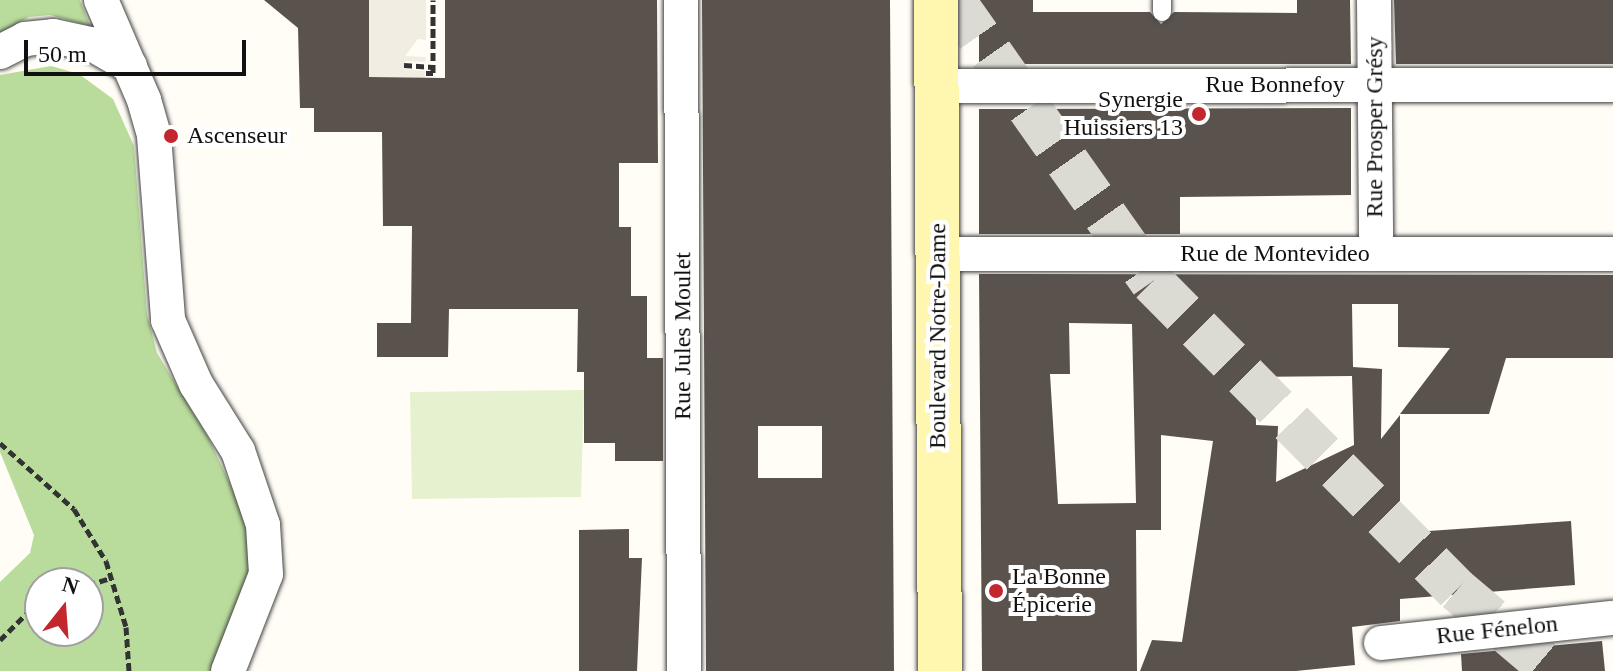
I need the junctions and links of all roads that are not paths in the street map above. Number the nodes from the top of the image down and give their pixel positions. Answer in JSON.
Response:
{"nodes":[{"id":1,"x":101,"y":0,"type":"edge"},
{"id":2,"x":681,"y":0,"type":"edge"},
{"id":3,"x":936,"y":0,"type":"edge"},
{"id":4,"x":1374,"y":0,"type":"edge"},
{"id":5,"x":0,"y":52,"type":"edge"},
{"id":6,"x":130,"y":66,"type":"junction"},
{"id":7,"x":1375,"y":85,"type":"junction"},
{"id":8,"x":1613,"y":85,"type":"edge"},
{"id":9,"x":936,"y":86,"type":"junction"},
{"id":10,"x":937,"y":254,"type":"junction"},
{"id":11,"x":1376,"y":254,"type":"junction"},
{"id":12,"x":1613,"y":254,"type":"edge"},
{"id":13,"x":1613,"y":618,"type":"edge"},
{"id":14,"x":1381,"y":643,"type":"dead end"},
{"id":15,"x":228,"y":671,"type":"edge"},
{"id":16,"x":684,"y":671,"type":"edge"},
{"id":17,"x":940,"y":671,"type":"edge"}],
"edges":[{"from":1,"to":6,"type":"street"},
{"from":2,"to":16,"type":"street","name":"Rue Jules Moulet"},
{"from":3,"to":9,"type":"street","name":"Boulevard Notre-Dame"},
{"from":4,"to":7,"type":"street","name":"Rue Prosper Grésy"},
{"from":5,"to":6,"type":"street"},
{"from":6,"to":15,"type":"street"},
{"from":7,"to":8,"type":"street","name":"Rue Bonnefoy"},
{"from":7,"to":9,"type":"street","name":"Rue Bonnefoy"},
{"from":7,"to":11,"type":"street","name":"Rue Prosper Grésy"},
{"from":9,"to":10,"type":"street","name":"Boulevard Notre-Dame"},
{"from":10,"to":11,"type":"street","name":"Rue de Montevideo"},
{"from":10,"to":17,"type":"street","name":"Boulevard Notre-Dame"},
{"from":11,"to":12,"type":"street","name":"Rue de Montevideo"},
{"from":13,"to":14,"type":"street","name":"Rue Fénelon"}]}
